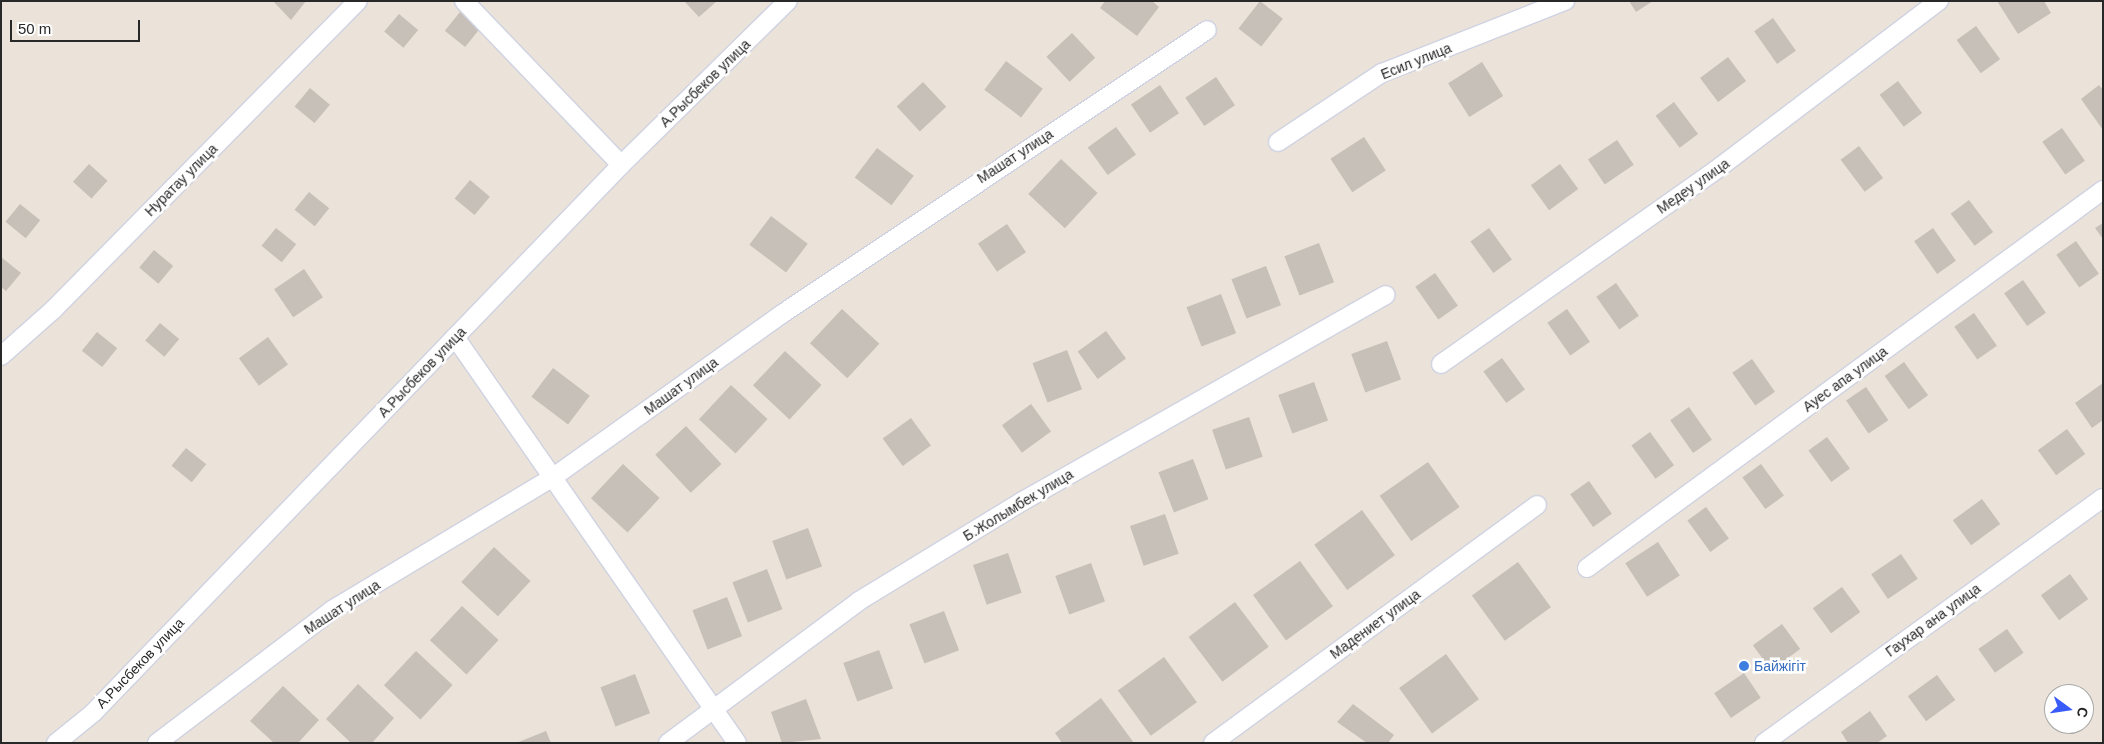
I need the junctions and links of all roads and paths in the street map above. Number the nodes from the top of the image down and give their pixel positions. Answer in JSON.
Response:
{"nodes":[{"id":1,"x":358,"y":1,"type":"edge"},
{"id":2,"x":464,"y":1,"type":"edge"},
{"id":3,"x":788,"y":1,"type":"edge"},
{"id":4,"x":1565,"y":1,"type":"edge"},
{"id":5,"x":1939,"y":1,"type":"edge"},
{"id":6,"x":1207,"y":30,"type":"dead end"},
{"id":7,"x":1278,"y":142,"type":"dead end"},
{"id":8,"x":621,"y":165,"type":"junction"},
{"id":9,"x":2103,"y":190,"type":"edge"},
{"id":10,"x":1386,"y":295,"type":"dead end"},
{"id":11,"x":455,"y":337,"type":"junction"},
{"id":12,"x":1,"y":356,"type":"edge"},
{"id":13,"x":1441,"y":364,"type":"dead end"},
{"id":14,"x":552,"y":478,"type":"junction"},
{"id":15,"x":2103,"y":498,"type":"edge"},
{"id":16,"x":1536,"y":504,"type":"dead end"},
{"id":17,"x":1587,"y":568,"type":"dead end"},
{"id":18,"x":713,"y":710,"type":"junction"},
{"id":19,"x":56,"y":743,"type":"edge"},
{"id":20,"x":157,"y":743,"type":"edge"},
{"id":21,"x":668,"y":743,"type":"edge"},
{"id":22,"x":738,"y":743,"type":"edge"},
{"id":23,"x":1213,"y":743,"type":"edge"},
{"id":24,"x":1764,"y":743,"type":"edge"}],
"edges":[{"from":1,"to":12,"type":"street","name":"Нуратау улица"},
{"from":2,"to":8,"type":"street"},
{"from":3,"to":8,"type":"street","name":"А.Рысбеков улица"},
{"from":4,"to":7,"type":"street","name":"Есил улица"},
{"from":5,"to":13,"type":"street","name":"Медеу улица"},
{"from":6,"to":14,"type":"street","name":"Машат улица"},
{"from":8,"to":11,"type":"street","name":"А.Рысбеков улица"},
{"from":9,"to":17,"type":"street","name":"Ауес апа улица"},
{"from":10,"to":18,"type":"street","name":"Б.Жолымбек улица"},
{"from":11,"to":14,"type":"street"},
{"from":11,"to":19,"type":"street","name":"А.Рысбеков улица"},
{"from":14,"to":18,"type":"street"},
{"from":14,"to":20,"type":"street","name":"Машат улица"},
{"from":15,"to":24,"type":"street","name":"Гаухар ана улица"},
{"from":16,"to":23,"type":"street","name":"Мадениет улица"},
{"from":18,"to":21,"type":"street","name":"Б.Жолымбек улица"},
{"from":18,"to":22,"type":"street"}]}
